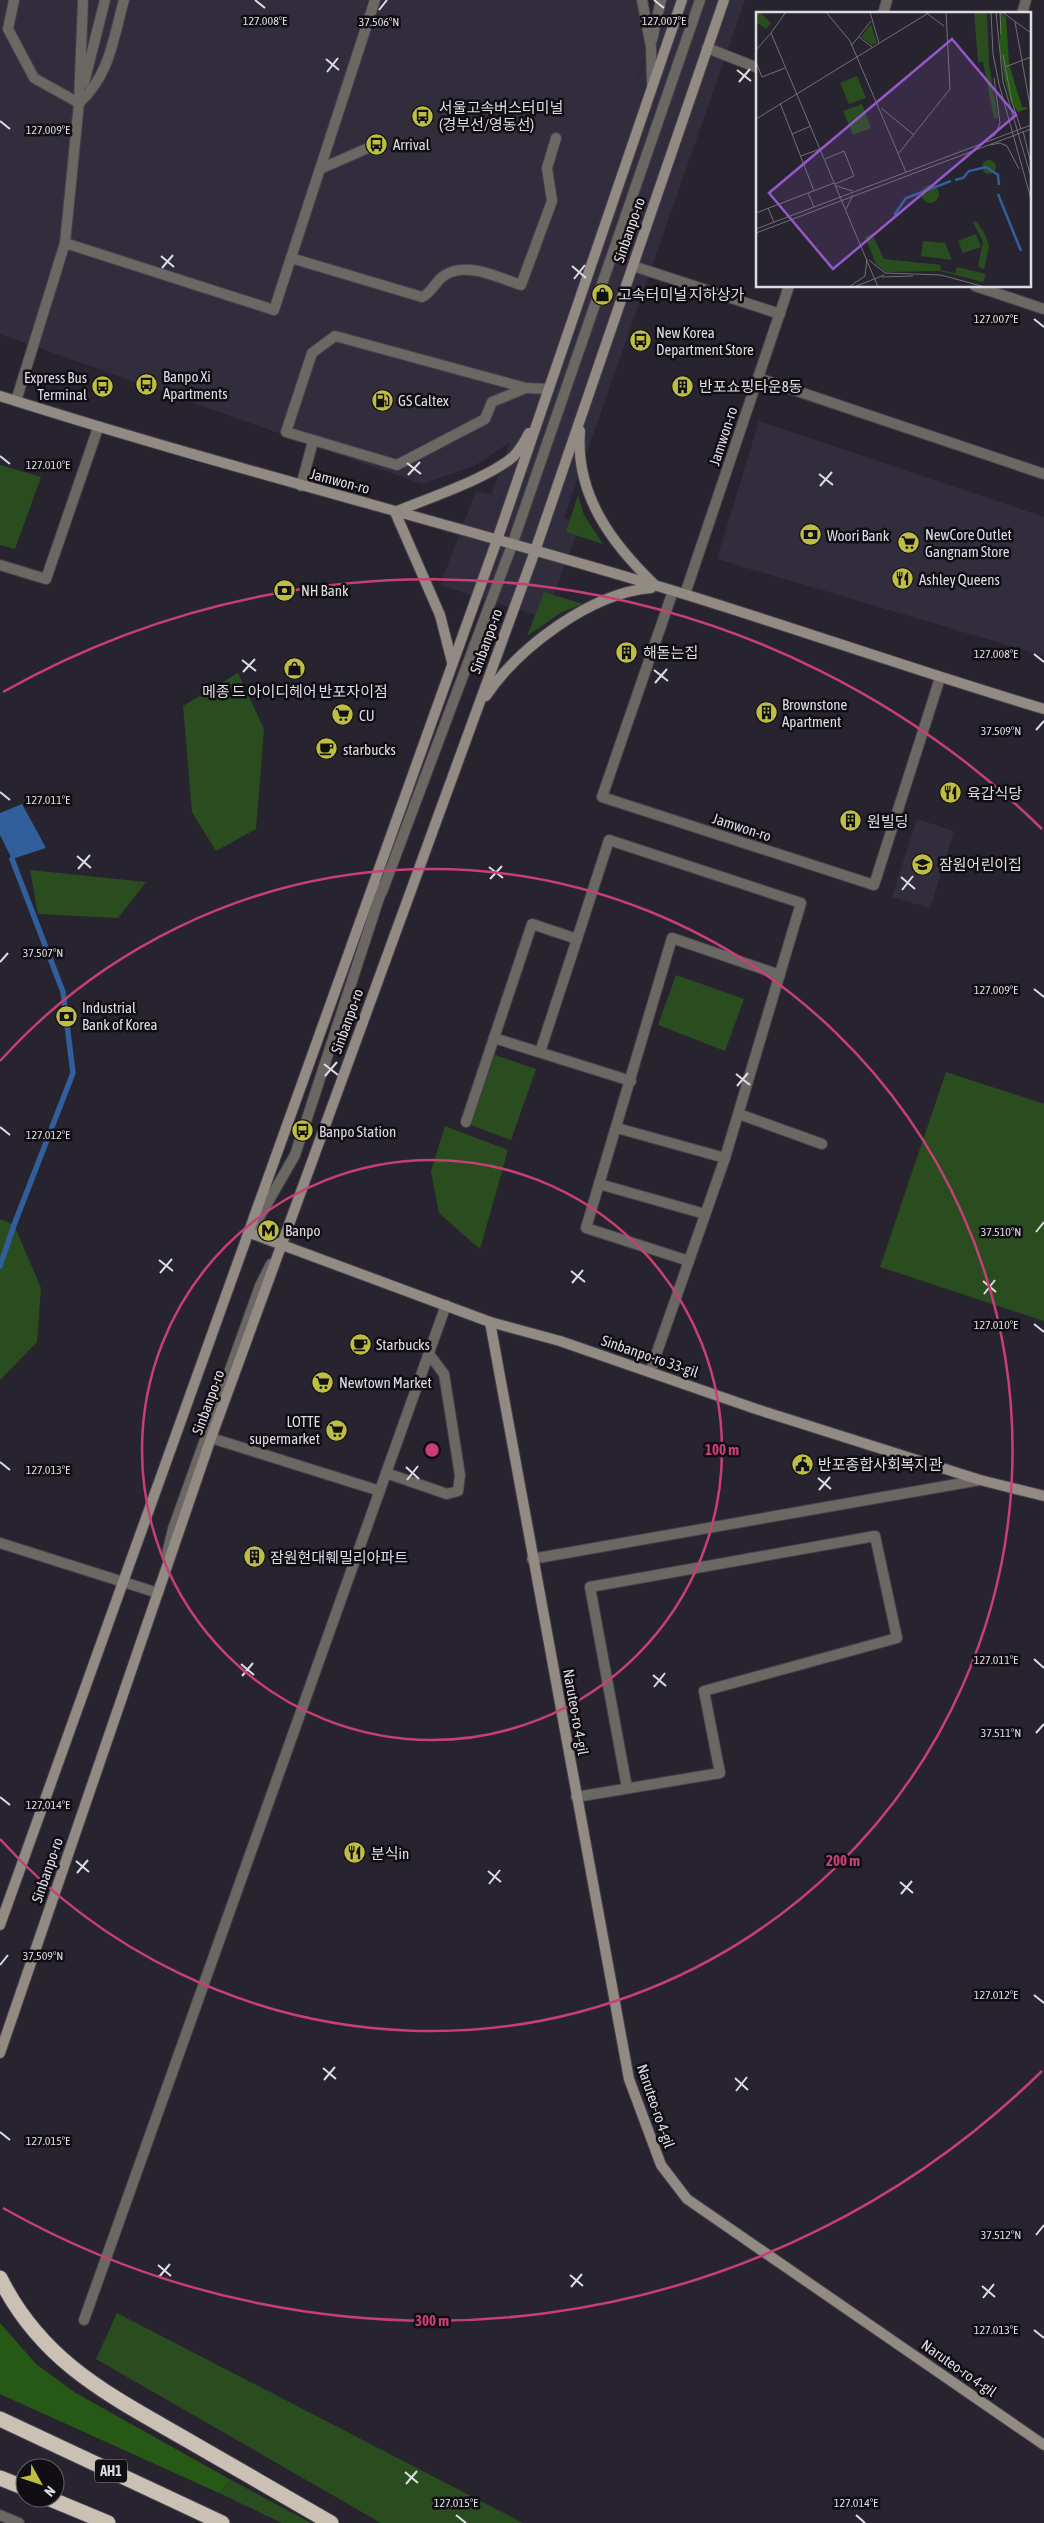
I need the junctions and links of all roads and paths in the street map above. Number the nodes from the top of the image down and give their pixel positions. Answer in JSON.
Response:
{"nodes":[{"id":1,"x":14,"y":0,"type":"edge"},
{"id":2,"x":83,"y":0,"type":"edge"},
{"id":3,"x":105,"y":0,"type":"edge"},
{"id":4,"x":124,"y":0,"type":"edge"},
{"id":5,"x":375,"y":0,"type":"edge"},
{"id":6,"x":642,"y":0,"type":"edge"},
{"id":7,"x":646,"y":0,"type":"edge"},
{"id":8,"x":661,"y":0,"type":"edge"},
{"id":9,"x":682,"y":0,"type":"edge"},
{"id":10,"x":700,"y":0,"type":"edge"},
{"id":11,"x":724,"y":0,"type":"edge"},
{"id":12,"x":646,"y":21,"type":"junction"},
{"id":13,"x":651,"y":47,"type":"junction"},
{"id":14,"x":707,"y":48,"type":"junction"},
{"id":15,"x":756,"y":67,"type":"edge"},
{"id":16,"x":652,"y":88,"type":"junction"},
{"id":17,"x":78,"y":103,"type":"junction"},
{"id":18,"x":556,"y":138,"type":"dead end"},
{"id":19,"x":377,"y":144,"type":"dead end"},
{"id":20,"x":320,"y":169,"type":"junction"},
{"id":21,"x":66,"y":243,"type":"junction"},
{"id":22,"x":291,"y":258,"type":"junction"},
{"id":23,"x":632,"y":266,"type":"junction"},
{"id":24,"x":788,"y":288,"type":"edge"},
{"id":25,"x":980,"y":288,"type":"edge"},
{"id":26,"x":1044,"y":309,"type":"edge"},
{"id":27,"x":780,"y":314,"type":"junction"},
{"id":28,"x":758,"y":378,"type":"junction"},
{"id":29,"x":526,"y":388,"type":"junction"},
{"id":30,"x":548,"y":391,"type":"junction"},
{"id":31,"x":0,"y":396,"type":"edge"},
{"id":32,"x":16,"y":401,"type":"junction"},
{"id":33,"x":580,"y":419,"type":"junction"},
{"id":34,"x":98,"y":428,"type":"junction"},
{"id":35,"x":313,"y":441,"type":"junction"},
{"id":36,"x":1044,"y":474,"type":"edge"},
{"id":37,"x":301,"y":486,"type":"junction"},
{"id":38,"x":395,"y":512,"type":"junction"},
{"id":39,"x":497,"y":540,"type":"junction"},
{"id":40,"x":512,"y":545,"type":"junction"},
{"id":41,"x":534,"y":551,"type":"junction"},
{"id":42,"x":0,"y":565,"type":"edge"},
{"id":43,"x":657,"y":587,"type":"junction"},
{"id":44,"x":673,"y":591,"type":"junction"},
{"id":45,"x":685,"y":594,"type":"junction"},
{"id":46,"x":453,"y":663,"type":"junction"},
{"id":47,"x":940,"y":678,"type":"junction"},
{"id":48,"x":1044,"y":709,"type":"edge"},
{"id":49,"x":477,"y":710,"type":"junction"},
{"id":50,"x":388,"y":842,"type":"junction"},
{"id":51,"x":382,"y":892,"type":"junction"},
{"id":52,"x":577,"y":939,"type":"junction"},
{"id":53,"x":780,"y":975,"type":"junction"},
{"id":54,"x":494,"y":1038,"type":"junction"},
{"id":55,"x":540,"y":1052,"type":"junction"},
{"id":56,"x":631,"y":1081,"type":"junction"},
{"id":57,"x":739,"y":1114,"type":"junction"},
{"id":58,"x":466,"y":1122,"type":"dead end"},
{"id":59,"x":617,"y":1128,"type":"junction"},
{"id":60,"x":822,"y":1144,"type":"dead end"},
{"id":61,"x":725,"y":1158,"type":"junction"},
{"id":62,"x":599,"y":1184,"type":"junction"},
{"id":63,"x":705,"y":1214,"type":"junction"},
{"id":64,"x":250,"y":1233,"type":"junction"},
{"id":65,"x":282,"y":1244,"type":"junction"},
{"id":66,"x":689,"y":1262,"type":"junction"},
{"id":67,"x":446,"y":1305,"type":"junction"},
{"id":68,"x":490,"y":1322,"type":"junction"},
{"id":69,"x":429,"y":1354,"type":"junction"},
{"id":70,"x":650,"y":1372,"type":"junction"},
{"id":71,"x":211,"y":1438,"type":"junction"},
{"id":72,"x":386,"y":1473,"type":"junction"},
{"id":73,"x":980,"y":1480,"type":"junction"},
{"id":74,"x":380,"y":1492,"type":"junction"},
{"id":75,"x":1044,"y":1496,"type":"edge"},
{"id":76,"x":0,"y":1543,"type":"edge"},
{"id":77,"x":532,"y":1559,"type":"junction"},
{"id":78,"x":122,"y":1583,"type":"junction"},
{"id":79,"x":158,"y":1593,"type":"junction"},
{"id":80,"x":627,"y":1788,"type":"junction"},
{"id":81,"x":576,"y":1797,"type":"junction"},
{"id":82,"x":0,"y":1925,"type":"edge"},
{"id":83,"x":0,"y":2053,"type":"edge"},
{"id":84,"x":0,"y":2278,"type":"edge"},
{"id":85,"x":84,"y":2320,"type":"dead end"},
{"id":86,"x":0,"y":2419,"type":"edge"},
{"id":87,"x":1044,"y":2445,"type":"edge"},
{"id":88,"x":0,"y":2478,"type":"edge"},
{"id":89,"x":15,"y":2484,"type":"edge"},
{"id":90,"x":65,"y":2505,"type":"edge"},
{"id":91,"x":0,"y":2515,"type":"edge"},
{"id":92,"x":19,"y":2523,"type":"edge"},
{"id":93,"x":108,"y":2523,"type":"edge"},
{"id":94,"x":222,"y":2523,"type":"edge"},
{"id":95,"x":331,"y":2523,"type":"edge"}],
"edges":[{"from":1,"to":17,"type":"street"},
{"from":2,"to":17,"type":"street"},
{"from":3,"to":17,"type":"street"},
{"from":4,"to":17,"type":"street"},
{"from":5,"to":20,"type":"street"},
{"from":6,"to":12,"type":"street"},
{"from":7,"to":12,"type":"street"},
{"from":8,"to":13,"type":"street"},
{"from":9,"to":16,"type":"main road","name":"Sinbanpo-ro"},
{"from":10,"to":40,"type":"street"},
{"from":11,"to":14,"type":"main road","name":"Sinbanpo-ro"},
{"from":12,"to":13,"type":"street"},
{"from":13,"to":16,"type":"street"},
{"from":14,"to":15,"type":"street"},
{"from":14,"to":23,"type":"main road","name":"Sinbanpo-ro"},
{"from":16,"to":30,"type":"main road","name":"Sinbanpo-ro"},
{"from":17,"to":21,"type":"street"},
{"from":18,"to":22,"type":"street"},
{"from":19,"to":20,"type":"street"},
{"from":20,"to":22,"type":"street"},
{"from":21,"to":22,"type":"street"},
{"from":21,"to":32,"type":"street"},
{"from":23,"to":27,"type":"street"},
{"from":23,"to":33,"type":"main road","name":"Sinbanpo-ro"},
{"from":24,"to":27,"type":"street","name":"Jamwon-ro"},
{"from":25,"to":26,"type":"street"},
{"from":27,"to":28,"type":"street","name":"Jamwon-ro"},
{"from":28,"to":36,"type":"street"},
{"from":28,"to":45,"type":"street","name":"Jamwon-ro"},
{"from":29,"to":30,"type":"street"},
{"from":29,"to":35,"type":"street"},
{"from":29,"to":35,"type":"street"},
{"from":30,"to":38,"type":"main road"},
{"from":30,"to":39,"type":"main road","name":"Sinbanpo-ro"},
{"from":31,"to":32,"type":"main road","name":"Jamwon-ro"},
{"from":32,"to":34,"type":"main road","name":"Jamwon-ro"},
{"from":33,"to":41,"type":"main road","name":"Sinbanpo-ro"},
{"from":33,"to":43,"type":"main road"},
{"from":34,"to":37,"type":"main road","name":"Jamwon-ro"},
{"from":34,"to":42,"type":"street"},
{"from":35,"to":37,"type":"street"},
{"from":37,"to":38,"type":"main road","name":"Jamwon-ro"},
{"from":38,"to":39,"type":"main road","name":"Jamwon-ro"},
{"from":38,"to":46,"type":"main road"},
{"from":39,"to":40,"type":"main road","name":"Jamwon-ro"},
{"from":39,"to":46,"type":"main road","name":"Sinbanpo-ro"},
{"from":40,"to":41,"type":"main road","name":"Jamwon-ro"},
{"from":40,"to":51,"type":"street"},
{"from":41,"to":43,"type":"main road","name":"Jamwon-ro"},
{"from":41,"to":49,"type":"main road","name":"Sinbanpo-ro"},
{"from":43,"to":44,"type":"main road","name":"Jamwon-ro"},
{"from":43,"to":49,"type":"main road"},
{"from":44,"to":45,"type":"main road","name":"Jamwon-ro"},
{"from":44,"to":47,"type":"street","name":"Jamwon-ro"},
{"from":45,"to":47,"type":"main road","name":"Jamwon-ro"},
{"from":46,"to":50,"type":"main road","name":"Sinbanpo-ro"},
{"from":47,"to":48,"type":"main road","name":"Jamwon-ro"},
{"from":49,"to":65,"type":"main road","name":"Sinbanpo-ro"},
{"from":50,"to":51,"type":"street"},
{"from":50,"to":64,"type":"main road","name":"Sinbanpo-ro"},
{"from":51,"to":64,"type":"street"},
{"from":52,"to":53,"type":"street"},
{"from":52,"to":54,"type":"street"},
{"from":52,"to":55,"type":"street"},
{"from":53,"to":56,"type":"street"},
{"from":53,"to":57,"type":"street"},
{"from":54,"to":55,"type":"street"},
{"from":54,"to":58,"type":"street"},
{"from":55,"to":56,"type":"street"},
{"from":56,"to":59,"type":"street"},
{"from":57,"to":60,"type":"street"},
{"from":57,"to":61,"type":"street"},
{"from":59,"to":61,"type":"street"},
{"from":59,"to":62,"type":"street"},
{"from":61,"to":63,"type":"street"},
{"from":62,"to":63,"type":"street"},
{"from":62,"to":66,"type":"street"},
{"from":63,"to":66,"type":"street"},
{"from":64,"to":65,"type":"main road","name":"Sinbanpo-ro 33-gil"},
{"from":64,"to":78,"type":"main road","name":"Sinbanpo-ro"},
{"from":65,"to":67,"type":"main road","name":"Sinbanpo-ro 33-gil"},
{"from":65,"to":71,"type":"main road","name":"Sinbanpo-ro"},
{"from":65,"to":79,"type":"street"},
{"from":66,"to":70,"type":"street"},
{"from":67,"to":68,"type":"main road","name":"Sinbanpo-ro 33-gil"},
{"from":67,"to":69,"type":"street"},
{"from":68,"to":70,"type":"main road","name":"Sinbanpo-ro 33-gil"},
{"from":68,"to":77,"type":"main road","name":"Naruteo-ro 4-gil"},
{"from":69,"to":72,"type":"street"},
{"from":69,"to":72,"type":"street"},
{"from":70,"to":73,"type":"main road","name":"Sinbanpo-ro 33-gil"},
{"from":71,"to":74,"type":"street"},
{"from":71,"to":79,"type":"main road","name":"Sinbanpo-ro"},
{"from":72,"to":74,"type":"street"},
{"from":73,"to":75,"type":"main road","name":"Sinbanpo-ro 33-gil"},
{"from":73,"to":77,"type":"street"},
{"from":74,"to":85,"type":"street"},
{"from":76,"to":78,"type":"street"},
{"from":77,"to":81,"type":"main road","name":"Naruteo-ro 4-gil"},
{"from":78,"to":79,"type":"street"},
{"from":78,"to":82,"type":"main road","name":"Sinbanpo-ro"},
{"from":79,"to":83,"type":"main road","name":"Sinbanpo-ro"},
{"from":80,"to":80,"type":"street"},
{"from":80,"to":81,"type":"street"},
{"from":81,"to":87,"type":"main road","name":"Naruteo-ro 4-gil"},
{"from":84,"to":95,"type":"highway"},
{"from":86,"to":94,"type":"highway","number":"AH1"},
{"from":88,"to":89,"type":"highway"},
{"from":90,"to":93,"type":"highway"},
{"from":91,"to":92,"type":"street"}]}
